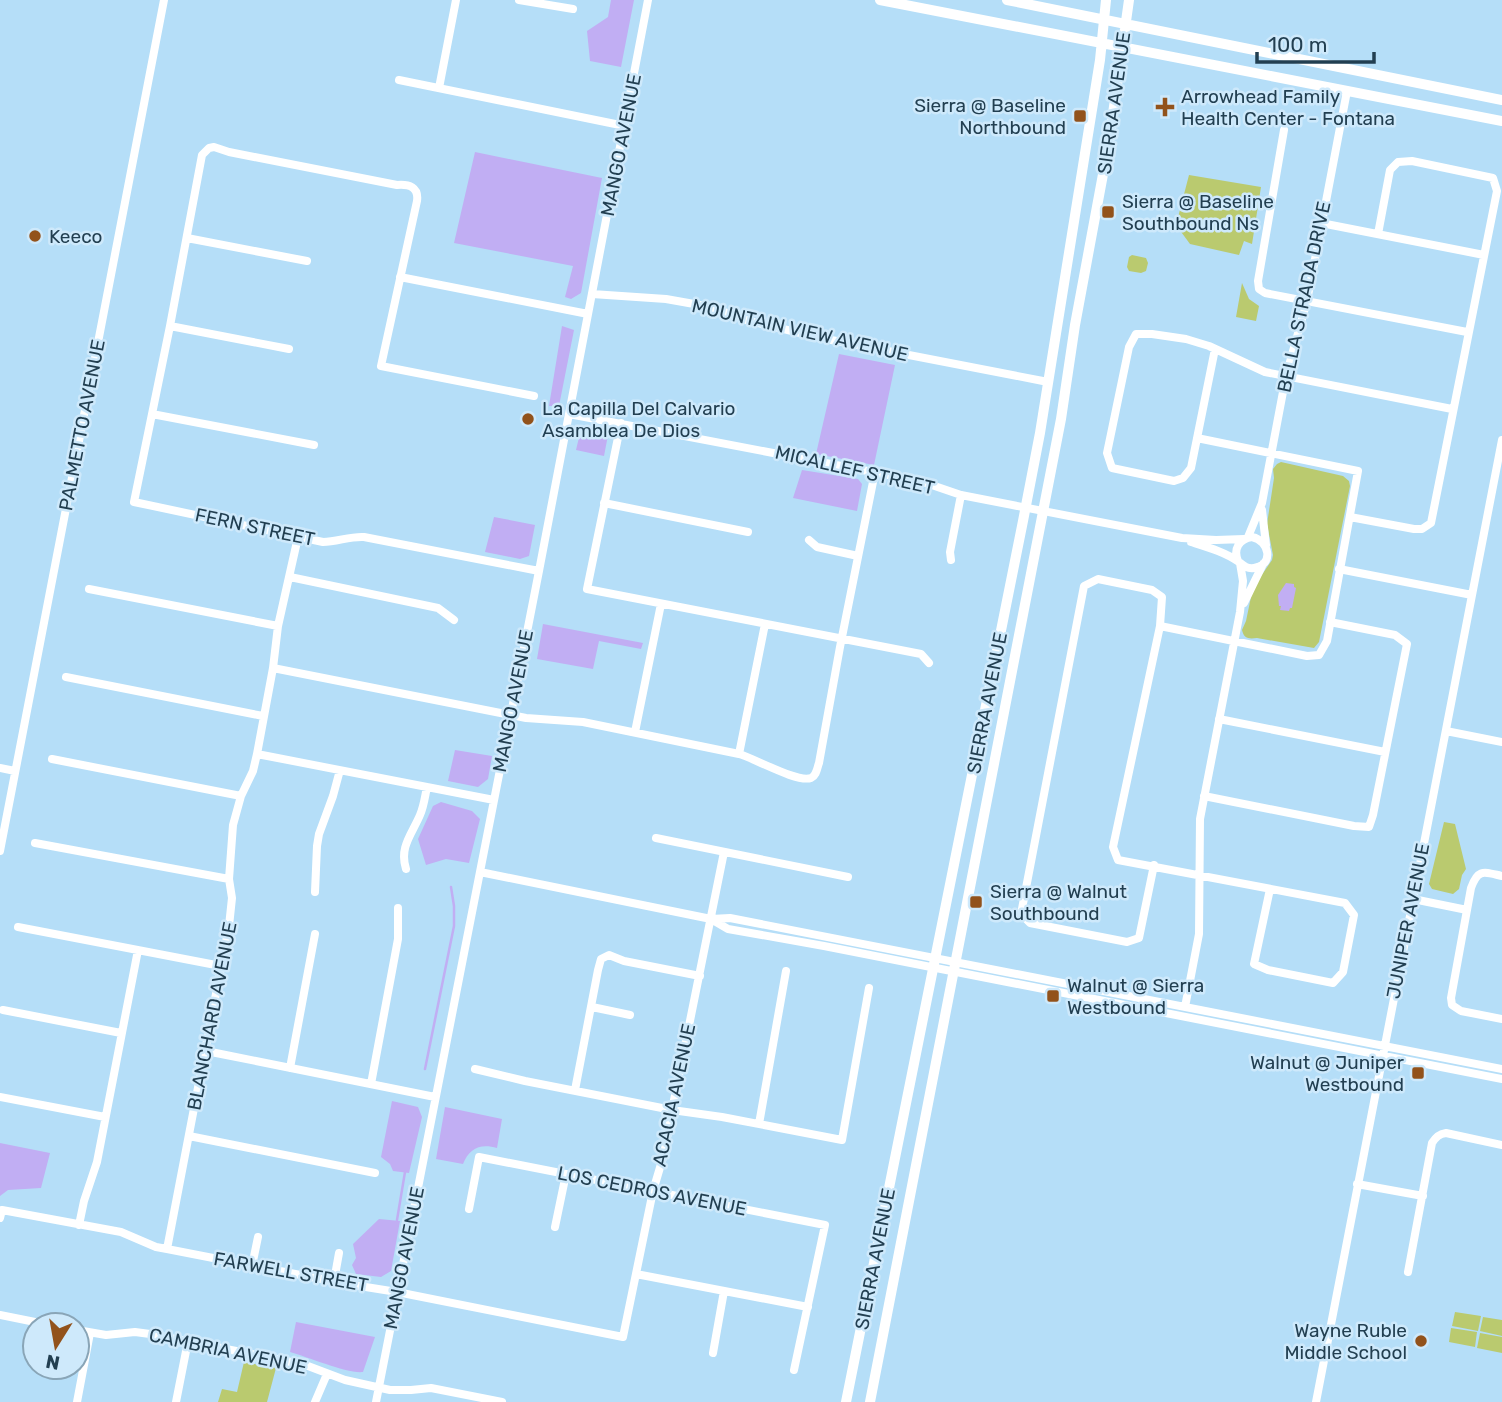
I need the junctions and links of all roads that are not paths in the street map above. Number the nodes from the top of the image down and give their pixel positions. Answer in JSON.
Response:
{"nodes":[{"id":1,"x":164,"y":0,"type":"edge"},
{"id":2,"x":456,"y":0,"type":"edge"},
{"id":3,"x":519,"y":0,"type":"edge"},
{"id":4,"x":648,"y":0,"type":"edge"},
{"id":5,"x":880,"y":0,"type":"edge"},
{"id":6,"x":1007,"y":0,"type":"edge"},
{"id":7,"x":1106,"y":0,"type":"edge"},
{"id":8,"x":1129,"y":0,"type":"edge"},
{"id":9,"x":573,"y":9,"type":"dead end"},
{"id":10,"x":1104,"y":20,"type":"junction"},
{"id":11,"x":1125,"y":24,"type":"junction"},
{"id":12,"x":1101,"y":44,"type":"junction"},
{"id":13,"x":1122,"y":48,"type":"junction"},
{"id":14,"x":400,"y":80,"type":"dead end"},
{"id":15,"x":439,"y":88,"type":"junction"},
{"id":16,"x":1347,"y":91,"type":"junction"},
{"id":17,"x":1502,"y":100,"type":"edge"},
{"id":18,"x":1502,"y":121,"type":"edge"},
{"id":19,"x":625,"y":126,"type":"junction"},
{"id":20,"x":1284,"y":130,"type":"dead end"},
{"id":21,"x":1321,"y":223,"type":"junction"},
{"id":22,"x":1378,"y":234,"type":"junction"},
{"id":23,"x":187,"y":237,"type":"junction"},
{"id":24,"x":1483,"y":254,"type":"junction"},
{"id":25,"x":307,"y":261,"type":"dead end"},
{"id":26,"x":400,"y":278,"type":"junction"},
{"id":27,"x":592,"y":294,"type":"junction"},
{"id":28,"x":1307,"y":300,"type":"junction"},
{"id":29,"x":588,"y":314,"type":"junction"},
{"id":30,"x":170,"y":326,"type":"junction"},
{"id":31,"x":1467,"y":332,"type":"junction"},
{"id":32,"x":289,"y":349,"type":"dead end"},
{"id":33,"x":1215,"y":349,"type":"junction"},
{"id":34,"x":1286,"y":376,"type":"junction"},
{"id":35,"x":1048,"y":382,"type":"junction"},
{"id":36,"x":534,"y":396,"type":"dead end"},
{"id":37,"x":1452,"y":409,"type":"junction"},
{"id":38,"x":152,"y":414,"type":"junction"},
{"id":39,"x":569,"y":414,"type":"junction"},
{"id":40,"x":621,"y":423,"type":"junction"},
{"id":41,"x":1196,"y":439,"type":"junction"},
{"id":42,"x":1502,"y":440,"type":"edge"},
{"id":43,"x":314,"y":445,"type":"dead end"},
{"id":44,"x":1272,"y":453,"type":"junction"},
{"id":45,"x":875,"y":472,"type":"junction"},
{"id":46,"x":961,"y":495,"type":"junction"},
{"id":47,"x":604,"y":503,"type":"junction"},
{"id":48,"x":1262,"y":503,"type":"junction"},
{"id":49,"x":1025,"y":508,"type":"junction"},
{"id":50,"x":1043,"y":511,"type":"junction"},
{"id":51,"x":1350,"y":517,"type":"junction"},
{"id":52,"x":748,"y":532,"type":"dead end"},
{"id":53,"x":298,"y":537,"type":"junction"},
{"id":54,"x":1182,"y":538,"type":"junction"},
{"id":55,"x":1246,"y":538,"type":"junction"},
{"id":56,"x":809,"y":540,"type":"dead end"},
{"id":57,"x":1266,"y":547,"type":"junction"},
{"id":58,"x":858,"y":556,"type":"junction"},
{"id":59,"x":951,"y":560,"type":"dead end"},
{"id":60,"x":1239,"y":562,"type":"junction"},
{"id":61,"x":1264,"y":562,"type":"junction"},
{"id":62,"x":1339,"y":569,"type":"junction"},
{"id":63,"x":540,"y":570,"type":"junction"},
{"id":64,"x":290,"y":577,"type":"junction"},
{"id":65,"x":89,"y":589,"type":"dead end"},
{"id":66,"x":1472,"y":596,"type":"junction"},
{"id":67,"x":661,"y":604,"type":"junction"},
{"id":68,"x":1240,"y":612,"type":"junction"},
{"id":69,"x":454,"y":620,"type":"dead end"},
{"id":70,"x":1330,"y":622,"type":"junction"},
{"id":71,"x":765,"y":624,"type":"junction"},
{"id":72,"x":278,"y":626,"type":"junction"},
{"id":73,"x":1160,"y":626,"type":"junction"},
{"id":74,"x":841,"y":639,"type":"junction"},
{"id":75,"x":1235,"y":641,"type":"junction"},
{"id":76,"x":929,"y":663,"type":"dead end"},
{"id":77,"x":273,"y":668,"type":"junction"},
{"id":78,"x":66,"y":677,"type":"dead end"},
{"id":79,"x":511,"y":715,"type":"junction"},
{"id":80,"x":263,"y":716,"type":"junction"},
{"id":81,"x":1219,"y":719,"type":"junction"},
{"id":82,"x":1446,"y":731,"type":"junction"},
{"id":83,"x":635,"y":732,"type":"junction"},
{"id":84,"x":1502,"y":742,"type":"edge"},
{"id":85,"x":1385,"y":752,"type":"junction"},
{"id":86,"x":257,"y":754,"type":"junction"},
{"id":87,"x":739,"y":754,"type":"junction"},
{"id":88,"x":52,"y":759,"type":"dead end"},
{"id":89,"x":0,"y":768,"type":"edge"},
{"id":90,"x":340,"y":770,"type":"junction"},
{"id":91,"x":15,"y":771,"type":"junction"},
{"id":92,"x":427,"y":787,"type":"junction"},
{"id":93,"x":241,"y":796,"type":"junction"},
{"id":94,"x":1204,"y":796,"type":"junction"},
{"id":95,"x":494,"y":800,"type":"junction"},
{"id":96,"x":656,"y":838,"type":"dead end"},
{"id":97,"x":35,"y":843,"type":"dead end"},
{"id":98,"x":0,"y":851,"type":"edge"},
{"id":99,"x":724,"y":852,"type":"junction"},
{"id":100,"x":1154,"y":866,"type":"junction"},
{"id":101,"x":406,"y":869,"type":"dead end"},
{"id":102,"x":480,"y":872,"type":"junction"},
{"id":103,"x":1200,"y":876,"type":"junction"},
{"id":104,"x":1502,"y":876,"type":"edge"},
{"id":105,"x":848,"y":877,"type":"dead end"},
{"id":106,"x":229,"y":879,"type":"junction"},
{"id":107,"x":1270,"y":889,"type":"junction"},
{"id":108,"x":315,"y":892,"type":"dead end"},
{"id":109,"x":1413,"y":899,"type":"junction"},
{"id":110,"x":398,"y":908,"type":"dead end"},
{"id":111,"x":1467,"y":910,"type":"junction"},
{"id":112,"x":711,"y":919,"type":"junction"},
{"id":113,"x":18,"y":926,"type":"dead end"},
{"id":114,"x":315,"y":934,"type":"dead end"},
{"id":115,"x":138,"y":950,"type":"junction"},
{"id":116,"x":935,"y":963,"type":"junction"},
{"id":117,"x":221,"y":966,"type":"junction"},
{"id":118,"x":954,"y":967,"type":"junction"},
{"id":119,"x":786,"y":971,"type":"dead end"},
{"id":120,"x":700,"y":976,"type":"junction"},
{"id":121,"x":869,"y":988,"type":"dead end"},
{"id":122,"x":592,"y":1007,"type":"junction"},
{"id":123,"x":1185,"y":1007,"type":"junction"},
{"id":124,"x":3,"y":1010,"type":"dead end"},
{"id":125,"x":630,"y":1015,"type":"dead end"},
{"id":126,"x":1502,"y":1018,"type":"edge"},
{"id":127,"x":121,"y":1033,"type":"junction"},
{"id":128,"x":206,"y":1051,"type":"junction"},
{"id":129,"x":1383,"y":1051,"type":"junction"},
{"id":130,"x":290,"y":1068,"type":"junction"},
{"id":131,"x":475,"y":1069,"type":"dead end"},
{"id":132,"x":1502,"y":1069,"type":"edge"},
{"id":133,"x":1502,"y":1079,"type":"edge"},
{"id":134,"x":372,"y":1084,"type":"junction"},
{"id":135,"x":575,"y":1090,"type":"junction"},
{"id":136,"x":0,"y":1097,"type":"edge"},
{"id":137,"x":435,"y":1097,"type":"junction"},
{"id":138,"x":672,"y":1110,"type":"junction"},
{"id":139,"x":105,"y":1117,"type":"junction"},
{"id":140,"x":759,"y":1124,"type":"junction"},
{"id":141,"x":189,"y":1136,"type":"junction"},
{"id":142,"x":1502,"y":1145,"type":"edge"},
{"id":143,"x":374,"y":1173,"type":"dead end"},
{"id":144,"x":566,"y":1174,"type":"junction"},
{"id":145,"x":1357,"y":1184,"type":"junction"},
{"id":146,"x":653,"y":1191,"type":"junction"},
{"id":147,"x":1423,"y":1196,"type":"junction"},
{"id":148,"x":469,"y":1209,"type":"dead end"},
{"id":149,"x":1,"y":1214,"type":"edge"},
{"id":150,"x":79,"y":1225,"type":"junction"},
{"id":151,"x":555,"y":1227,"type":"dead end"},
{"id":152,"x":258,"y":1237,"type":"dead end"},
{"id":153,"x":167,"y":1249,"type":"junction"},
{"id":154,"x":339,"y":1253,"type":"dead end"},
{"id":155,"x":252,"y":1266,"type":"junction"},
{"id":156,"x":1408,"y":1272,"type":"dead end"},
{"id":157,"x":636,"y":1274,"type":"junction"},
{"id":158,"x":334,"y":1281,"type":"junction"},
{"id":159,"x":724,"y":1291,"type":"junction"},
{"id":160,"x":397,"y":1292,"type":"junction"},
{"id":161,"x":808,"y":1307,"type":"junction"},
{"id":162,"x":0,"y":1315,"type":"edge"},
{"id":163,"x":21,"y":1319,"type":"edge"},
{"id":164,"x":91,"y":1333,"type":"edge"},
{"id":165,"x":623,"y":1337,"type":"joint"},
{"id":166,"x":188,"y":1341,"type":"junction"},
{"id":167,"x":713,"y":1353,"type":"dead end"},
{"id":168,"x":794,"y":1370,"type":"dead end"},
{"id":169,"x":327,"y":1374,"type":"junction"},
{"id":170,"x":81,"y":1381,"type":"edge"},
{"id":171,"x":379,"y":1387,"type":"junction"},
{"id":172,"x":77,"y":1402,"type":"edge"},
{"id":173,"x":176,"y":1402,"type":"edge"},
{"id":174,"x":314,"y":1402,"type":"edge"},
{"id":175,"x":376,"y":1402,"type":"edge"},
{"id":176,"x":502,"y":1402,"type":"edge"},
{"id":177,"x":846,"y":1402,"type":"edge"},
{"id":178,"x":870,"y":1402,"type":"edge"},
{"id":179,"x":1316,"y":1402,"type":"edge"}],
"edges":[{"from":1,"to":91,"type":"street","name":"PALMETTO AVENUE"},
{"from":2,"to":15,"type":"street"},
{"from":3,"to":9,"type":"street"},
{"from":4,"to":19,"type":"street","name":"MANGO AVENUE"},
{"from":5,"to":12,"type":"main road"},
{"from":6,"to":10,"type":"main road"},
{"from":7,"to":10,"type":"main road","name":"SIERRA AVENUE"},
{"from":8,"to":11,"type":"main road","name":"SIERRA AVENUE"},
{"from":10,"to":11,"type":"main road"},
{"from":10,"to":12,"type":"main road","name":"SIERRA AVENUE"},
{"from":11,"to":13,"type":"main road","name":"SIERRA AVENUE"},
{"from":11,"to":17,"type":"main road"},
{"from":12,"to":13,"type":"main road"},
{"from":12,"to":35,"type":"main road","name":"SIERRA AVENUE"},
{"from":13,"to":16,"type":"main road"},
{"from":13,"to":50,"type":"main road","name":"SIERRA AVENUE"},
{"from":14,"to":15,"type":"street"},
{"from":15,"to":19,"type":"street"},
{"from":16,"to":18,"type":"main road"},
{"from":16,"to":21,"type":"street","name":"BELLA STRADA DRIVE"},
{"from":19,"to":27,"type":"street","name":"MANGO AVENUE"},
{"from":20,"to":28,"type":"street"},
{"from":21,"to":22,"type":"street"},
{"from":21,"to":28,"type":"street","name":"BELLA STRADA DRIVE"},
{"from":22,"to":24,"type":"street"},
{"from":22,"to":24,"type":"street"},
{"from":23,"to":25,"type":"street"},
{"from":23,"to":26,"type":"street"},
{"from":23,"to":30,"type":"street"},
{"from":24,"to":31,"type":"street"},
{"from":26,"to":29,"type":"street"},
{"from":26,"to":36,"type":"street"},
{"from":27,"to":29,"type":"street","name":"MANGO AVENUE"},
{"from":27,"to":35,"type":"street","name":"MOUNTAIN VIEW AVENUE"},
{"from":28,"to":31,"type":"street"},
{"from":28,"to":34,"type":"street","name":"BELLA STRADA DRIVE"},
{"from":29,"to":39,"type":"street","name":"MANGO AVENUE"},
{"from":30,"to":32,"type":"street"},
{"from":30,"to":38,"type":"street"},
{"from":31,"to":37,"type":"street"},
{"from":33,"to":34,"type":"street"},
{"from":33,"to":41,"type":"street"},
{"from":33,"to":41,"type":"street"},
{"from":34,"to":37,"type":"street"},
{"from":34,"to":44,"type":"street","name":"BELLA STRADA DRIVE"},
{"from":35,"to":49,"type":"main road","name":"SIERRA AVENUE"},
{"from":37,"to":51,"type":"street"},
{"from":38,"to":43,"type":"street"},
{"from":38,"to":53,"type":"street","name":"FERN STREET"},
{"from":39,"to":40,"type":"street","name":"MICALLEF STREET"},
{"from":39,"to":63,"type":"street","name":"MANGO AVENUE"},
{"from":40,"to":45,"type":"street","name":"MICALLEF STREET"},
{"from":40,"to":47,"type":"street"},
{"from":41,"to":44,"type":"street"},
{"from":42,"to":66,"type":"street","name":"JUNIPER AVENUE"},
{"from":44,"to":48,"type":"street","name":"BELLA STRADA DRIVE"},
{"from":44,"to":51,"type":"street"},
{"from":45,"to":46,"type":"street","name":"MICALLEF STREET"},
{"from":45,"to":58,"type":"street"},
{"from":46,"to":49,"type":"street","name":"MICALLEF STREET"},
{"from":46,"to":59,"type":"street"},
{"from":47,"to":52,"type":"street"},
{"from":47,"to":67,"type":"street"},
{"from":48,"to":55,"type":"street","name":"BELLA STRADA DRIVE"},
{"from":48,"to":57,"type":"street","name":"BELLA STRADA DRIVE"},
{"from":49,"to":50,"type":"street","name":"MICALLEF STREET"},
{"from":49,"to":116,"type":"main road","name":"SIERRA AVENUE"},
{"from":50,"to":54,"type":"street","name":"MICALLEF STREET"},
{"from":50,"to":118,"type":"main road","name":"SIERRA AVENUE"},
{"from":51,"to":62,"type":"street"},
{"from":53,"to":63,"type":"street","name":"FERN STREET"},
{"from":53,"to":64,"type":"street","name":"BLANCHARD AVENUE"},
{"from":54,"to":55,"type":"street","name":"MICALLEF STREET"},
{"from":54,"to":60,"type":"street","name":"MICALLEF STREET"},
{"from":55,"to":57,"type":"street"},
{"from":55,"to":60,"type":"street"},
{"from":56,"to":58,"type":"street"},
{"from":57,"to":61,"type":"street"},
{"from":58,"to":74,"type":"street"},
{"from":60,"to":61,"type":"street"},
{"from":60,"to":68,"type":"street"},
{"from":61,"to":68,"type":"street"},
{"from":62,"to":66,"type":"street"},
{"from":62,"to":70,"type":"street"},
{"from":63,"to":79,"type":"street","name":"MANGO AVENUE"},
{"from":64,"to":69,"type":"street"},
{"from":64,"to":72,"type":"street","name":"BLANCHARD AVENUE"},
{"from":65,"to":72,"type":"street"},
{"from":66,"to":82,"type":"street","name":"JUNIPER AVENUE"},
{"from":67,"to":71,"type":"street"},
{"from":67,"to":83,"type":"street"},
{"from":68,"to":75,"type":"street"},
{"from":70,"to":75,"type":"street"},
{"from":70,"to":85,"type":"street"},
{"from":71,"to":74,"type":"street"},
{"from":71,"to":87,"type":"street"},
{"from":72,"to":77,"type":"street","name":"BLANCHARD AVENUE"},
{"from":73,"to":75,"type":"street"},
{"from":73,"to":100,"type":"street"},
{"from":73,"to":100,"type":"street"},
{"from":74,"to":76,"type":"street"},
{"from":74,"to":87,"type":"street"},
{"from":75,"to":81,"type":"street"},
{"from":77,"to":79,"type":"street"},
{"from":77,"to":80,"type":"street","name":"BLANCHARD AVENUE"},
{"from":78,"to":80,"type":"street"},
{"from":79,"to":83,"type":"street"},
{"from":79,"to":95,"type":"street","name":"MANGO AVENUE"},
{"from":80,"to":86,"type":"street","name":"BLANCHARD AVENUE"},
{"from":81,"to":85,"type":"street"},
{"from":81,"to":94,"type":"street"},
{"from":82,"to":84,"type":"street"},
{"from":82,"to":109,"type":"street","name":"JUNIPER AVENUE"},
{"from":83,"to":87,"type":"street"},
{"from":85,"to":94,"type":"street"},
{"from":86,"to":90,"type":"street"},
{"from":86,"to":93,"type":"street","name":"BLANCHARD AVENUE"},
{"from":88,"to":93,"type":"street"},
{"from":89,"to":91,"type":"street"},
{"from":90,"to":92,"type":"street"},
{"from":90,"to":108,"type":"street"},
{"from":91,"to":98,"type":"street","name":"PALMETTO AVENUE"},
{"from":92,"to":95,"type":"street"},
{"from":92,"to":101,"type":"street"},
{"from":93,"to":106,"type":"street","name":"BLANCHARD AVENUE"},
{"from":94,"to":103,"type":"street"},
{"from":95,"to":102,"type":"street","name":"MANGO AVENUE"},
{"from":96,"to":99,"type":"street"},
{"from":97,"to":106,"type":"street"},
{"from":99,"to":105,"type":"street"},
{"from":99,"to":112,"type":"street","name":"ACACIA AVENUE"},
{"from":100,"to":103,"type":"street"},
{"from":102,"to":112,"type":"street"},
{"from":102,"to":137,"type":"street","name":"MANGO AVENUE"},
{"from":103,"to":107,"type":"street"},
{"from":103,"to":123,"type":"street"},
{"from":104,"to":111,"type":"street"},
{"from":106,"to":117,"type":"street","name":"BLANCHARD AVENUE"},
{"from":107,"to":107,"type":"street"},
{"from":109,"to":111,"type":"street"},
{"from":109,"to":129,"type":"street","name":"JUNIPER AVENUE"},
{"from":110,"to":134,"type":"street"},
{"from":111,"to":126,"type":"street"},
{"from":112,"to":116,"type":"street"},
{"from":112,"to":120,"type":"street","name":"ACACIA AVENUE"},
{"from":113,"to":115,"type":"street"},
{"from":114,"to":130,"type":"street"},
{"from":115,"to":117,"type":"street"},
{"from":115,"to":127,"type":"street"},
{"from":116,"to":118,"type":"street"},
{"from":116,"to":177,"type":"main road","name":"SIERRA AVENUE"},
{"from":117,"to":128,"type":"street","name":"BLANCHARD AVENUE"},
{"from":118,"to":123,"type":"street"},
{"from":118,"to":129,"type":"street"},
{"from":118,"to":178,"type":"main road","name":"SIERRA AVENUE"},
{"from":119,"to":140,"type":"street"},
{"from":120,"to":122,"type":"street"},
{"from":120,"to":138,"type":"street","name":"ACACIA AVENUE"},
{"from":121,"to":140,"type":"street"},
{"from":122,"to":125,"type":"street"},
{"from":122,"to":135,"type":"street"},
{"from":123,"to":129,"type":"street"},
{"from":124,"to":127,"type":"street"},
{"from":127,"to":139,"type":"street"},
{"from":128,"to":130,"type":"street"},
{"from":128,"to":141,"type":"street","name":"BLANCHARD AVENUE"},
{"from":129,"to":132,"type":"street"},
{"from":129,"to":133,"type":"street"},
{"from":129,"to":145,"type":"street","name":"JUNIPER AVENUE"},
{"from":130,"to":134,"type":"street"},
{"from":131,"to":135,"type":"street"},
{"from":134,"to":137,"type":"street"},
{"from":135,"to":138,"type":"street"},
{"from":136,"to":139,"type":"street"},
{"from":137,"to":160,"type":"street","name":"MANGO AVENUE"},
{"from":138,"to":140,"type":"street"},
{"from":138,"to":146,"type":"street","name":"ACACIA AVENUE"},
{"from":139,"to":150,"type":"street"},
{"from":141,"to":143,"type":"street"},
{"from":141,"to":153,"type":"street","name":"BLANCHARD AVENUE"},
{"from":142,"to":147,"type":"street"},
{"from":144,"to":146,"type":"street","name":"LOS CEDROS AVENUE"},
{"from":144,"to":148,"type":"street","name":"LOS CEDROS AVENUE"},
{"from":144,"to":151,"type":"street"},
{"from":145,"to":147,"type":"street"},
{"from":145,"to":179,"type":"street","name":"JUNIPER AVENUE"},
{"from":146,"to":157,"type":"street","name":"ACACIA AVENUE"},
{"from":146,"to":161,"type":"street","name":"LOS CEDROS AVENUE"},
{"from":147,"to":156,"type":"street"},
{"from":149,"to":150,"type":"street","name":"FARWELL STREET"},
{"from":150,"to":153,"type":"street","name":"FARWELL STREET"},
{"from":152,"to":155,"type":"street"},
{"from":153,"to":155,"type":"street","name":"FARWELL STREET"},
{"from":154,"to":158,"type":"street"},
{"from":155,"to":158,"type":"street","name":"FARWELL STREET"},
{"from":157,"to":159,"type":"street"},
{"from":157,"to":165,"type":"street","name":"ACACIA AVENUE"},
{"from":158,"to":160,"type":"street","name":"FARWELL STREET"},
{"from":159,"to":161,"type":"street"},
{"from":159,"to":167,"type":"street"},
{"from":160,"to":165,"type":"street","name":"FARWELL STREET"},
{"from":160,"to":171,"type":"street","name":"MANGO AVENUE"},
{"from":161,"to":168,"type":"street"},
{"from":162,"to":163,"type":"street"},
{"from":164,"to":166,"type":"street","name":"CAMBRIA AVENUE"},
{"from":166,"to":169,"type":"street","name":"CAMBRIA AVENUE"},
{"from":166,"to":173,"type":"street"},
{"from":169,"to":171,"type":"street","name":"CAMBRIA AVENUE"},
{"from":169,"to":174,"type":"street"},
{"from":170,"to":172,"type":"street"},
{"from":171,"to":175,"type":"street","name":"MANGO AVENUE"},
{"from":171,"to":176,"type":"street","name":"CAMBRIA AVENUE"}]}
